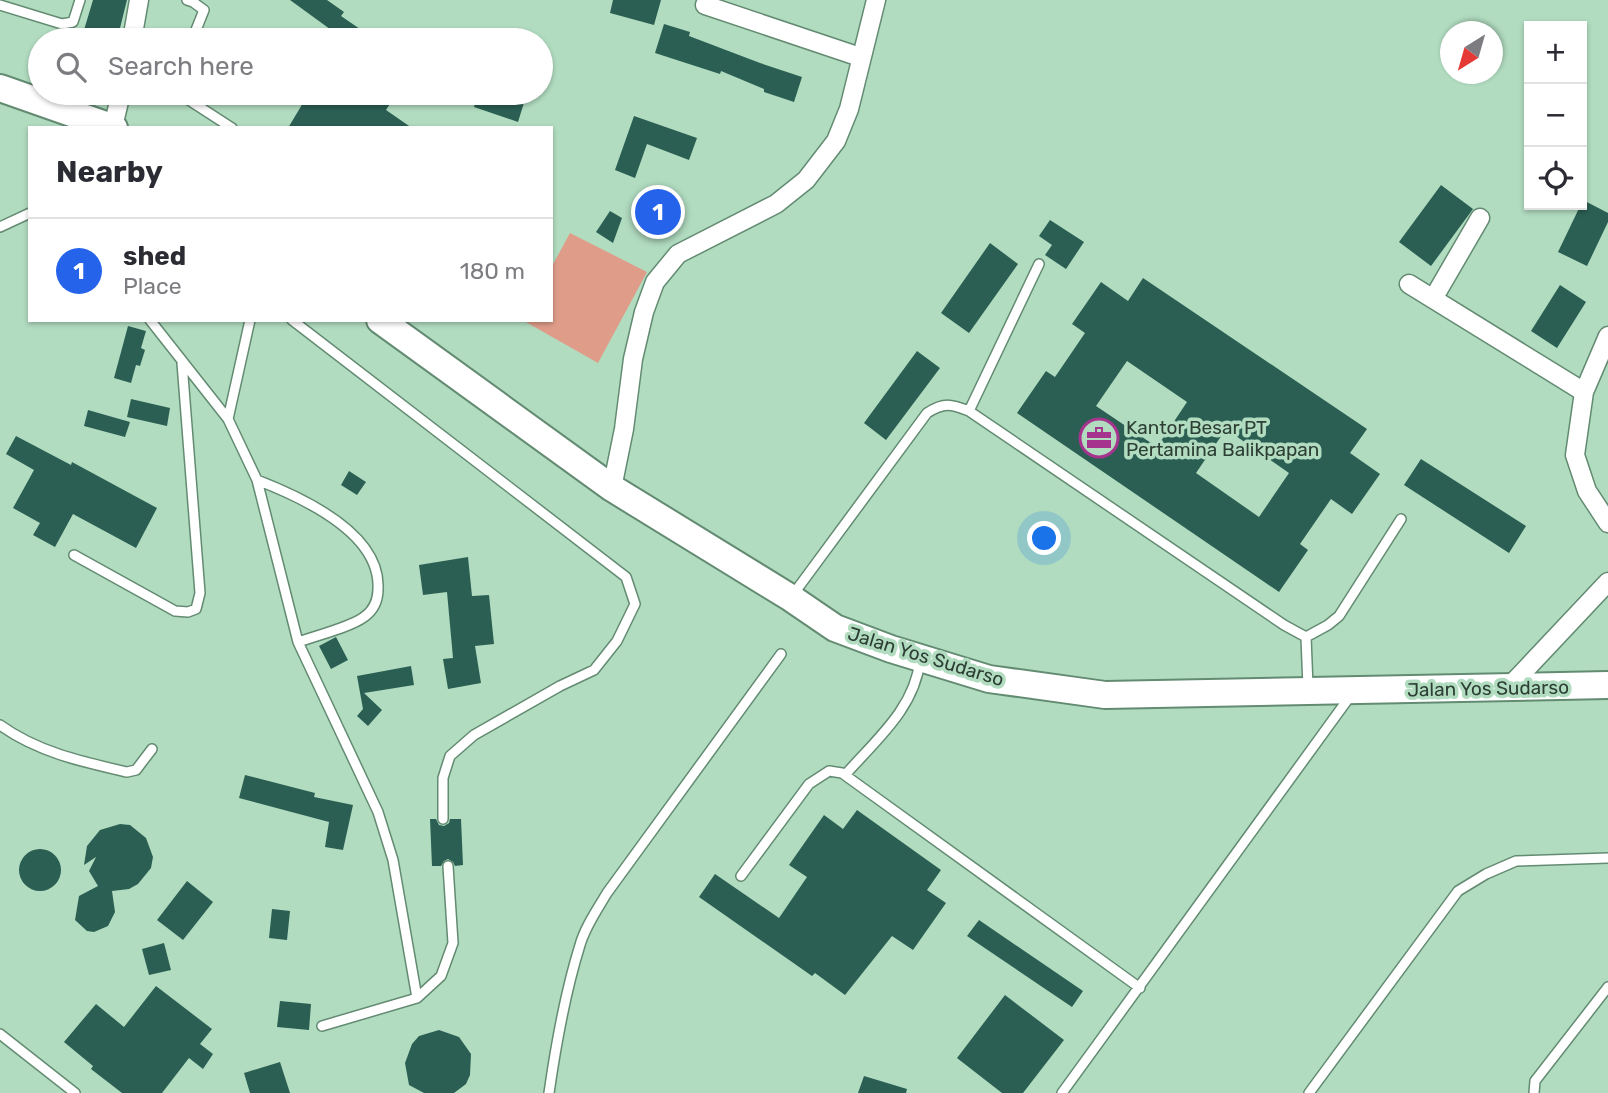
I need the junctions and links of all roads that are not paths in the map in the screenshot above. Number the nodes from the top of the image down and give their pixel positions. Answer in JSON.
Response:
{"nodes":[{"id":1,"x":80,"y":0,"type":"edge"},
{"id":2,"x":139,"y":0,"type":"edge"},
{"id":3,"x":187,"y":0,"type":"edge"},
{"id":4,"x":876,"y":0,"type":"edge"},
{"id":5,"x":0,"y":5,"type":"edge"},
{"id":6,"x":705,"y":5,"type":"dead end"},
{"id":7,"x":134,"y":28,"type":"edge"},
{"id":8,"x":197,"y":28,"type":"edge"},
{"id":9,"x":860,"y":57,"type":"junction"},
{"id":10,"x":0,"y":88,"type":"edge"},
{"id":11,"x":28,"y":99,"type":"edge"},
{"id":12,"x":42,"y":105,"type":"edge"},
{"id":13,"x":119,"y":105,"type":"edge"},
{"id":14,"x":197,"y":105,"type":"edge"},
{"id":15,"x":84,"y":122,"type":"edge"},
{"id":16,"x":108,"y":126,"type":"edge"},
{"id":17,"x":114,"y":126,"type":"edge"},
{"id":18,"x":229,"y":126,"type":"edge"},
{"id":19,"x":28,"y":214,"type":"edge"},
{"id":20,"x":1480,"y":218,"type":"dead end"},
{"id":21,"x":0,"y":227,"type":"edge"},
{"id":22,"x":1039,"y":264,"type":"dead end"},
{"id":23,"x":1409,"y":284,"type":"dead end"},
{"id":24,"x":1433,"y":299,"type":"junction"},
{"id":25,"x":152,"y":322,"type":"edge"},
{"id":26,"x":250,"y":322,"type":"edge"},
{"id":27,"x":295,"y":322,"type":"edge"},
{"id":28,"x":383,"y":322,"type":"edge"},
{"id":29,"x":1608,"y":336,"type":"edge"},
{"id":30,"x":182,"y":362,"type":"junction"},
{"id":31,"x":1584,"y":392,"type":"junction"},
{"id":32,"x":969,"y":411,"type":"junction"},
{"id":33,"x":228,"y":419,"type":"junction"},
{"id":34,"x":257,"y":480,"type":"junction"},
{"id":35,"x":612,"y":488,"type":"junction"},
{"id":36,"x":1401,"y":519,"type":"dead end"},
{"id":37,"x":1608,"y":523,"type":"edge"},
{"id":38,"x":74,"y":555,"type":"dead end"},
{"id":39,"x":1608,"y":582,"type":"edge"},
{"id":40,"x":791,"y":598,"type":"junction"},
{"id":41,"x":1306,"y":637,"type":"junction"},
{"id":42,"x":298,"y":642,"type":"junction"},
{"id":43,"x":781,"y":654,"type":"dead end"},
{"id":44,"x":921,"y":658,"type":"junction"},
{"id":45,"x":1608,"y":685,"type":"edge"},
{"id":46,"x":1510,"y":686,"type":"junction"},
{"id":47,"x":1308,"y":691,"type":"junction"},
{"id":48,"x":1354,"y":691,"type":"junction"},
{"id":49,"x":0,"y":725,"type":"edge"},
{"id":50,"x":152,"y":749,"type":"dead end"},
{"id":51,"x":845,"y":775,"type":"junction"},
{"id":52,"x":443,"y":819,"type":"dead end"},
{"id":53,"x":1608,"y":858,"type":"edge"},
{"id":54,"x":448,"y":866,"type":"dead end"},
{"id":55,"x":741,"y":876,"type":"dead end"},
{"id":56,"x":1608,"y":987,"type":"edge"},
{"id":57,"x":1140,"y":988,"type":"junction"},
{"id":58,"x":417,"y":998,"type":"junction"},
{"id":59,"x":322,"y":1026,"type":"dead end"},
{"id":60,"x":0,"y":1034,"type":"edge"},
{"id":61,"x":75,"y":1093,"type":"edge"},
{"id":62,"x":549,"y":1093,"type":"edge"},
{"id":63,"x":1062,"y":1093,"type":"edge"},
{"id":64,"x":1309,"y":1093,"type":"edge"},
{"id":65,"x":1534,"y":1093,"type":"edge"}],
"edges":[{"from":1,"to":5,"type":"lane"},
{"from":2,"to":7,"type":"street"},
{"from":3,"to":8,"type":"lane"},
{"from":4,"to":9,"type":"street"},
{"from":6,"to":9,"type":"street"},
{"from":9,"to":35,"type":"street"},
{"from":10,"to":11,"type":"main road"},
{"from":12,"to":15,"type":"main road"},
{"from":13,"to":17,"type":"street"},
{"from":14,"to":18,"type":"lane"},
{"from":15,"to":16,"type":"main road"},
{"from":19,"to":21,"type":"lane"},
{"from":20,"to":24,"type":"street"},
{"from":22,"to":32,"type":"lane"},
{"from":23,"to":24,"type":"street"},
{"from":24,"to":31,"type":"street"},
{"from":25,"to":30,"type":"lane"},
{"from":26,"to":33,"type":"lane"},
{"from":27,"to":52,"type":"lane"},
{"from":28,"to":35,"type":"main road","name":"Jalan Yos Sudarso"},
{"from":29,"to":31,"type":"street"},
{"from":30,"to":33,"type":"lane"},
{"from":30,"to":38,"type":"lane"},
{"from":31,"to":37,"type":"street"},
{"from":32,"to":40,"type":"lane"},
{"from":32,"to":41,"type":"lane"},
{"from":33,"to":34,"type":"lane"},
{"from":34,"to":42,"type":"lane"},
{"from":34,"to":42,"type":"lane"},
{"from":35,"to":40,"type":"main road","name":"Jalan Yos Sudarso"},
{"from":36,"to":41,"type":"lane"},
{"from":39,"to":46,"type":"street"},
{"from":40,"to":44,"type":"main road","name":"Jalan Yos Sudarso"},
{"from":41,"to":47,"type":"lane"},
{"from":42,"to":58,"type":"lane"},
{"from":43,"to":62,"type":"lane"},
{"from":44,"to":47,"type":"main road","name":"Jalan Yos Sudarso"},
{"from":44,"to":51,"type":"lane"},
{"from":45,"to":46,"type":"main road","name":"Jalan Yos Sudarso"},
{"from":46,"to":48,"type":"main road","name":"Jalan Yos Sudarso"},
{"from":47,"to":48,"type":"main road","name":"Jalan Yos Sudarso"},
{"from":48,"to":57,"type":"lane"},
{"from":49,"to":50,"type":"lane"},
{"from":51,"to":55,"type":"lane"},
{"from":51,"to":57,"type":"lane"},
{"from":53,"to":64,"type":"lane"},
{"from":54,"to":58,"type":"lane"},
{"from":56,"to":65,"type":"lane"},
{"from":57,"to":63,"type":"lane"},
{"from":58,"to":59,"type":"lane"},
{"from":60,"to":61,"type":"lane"}]}
